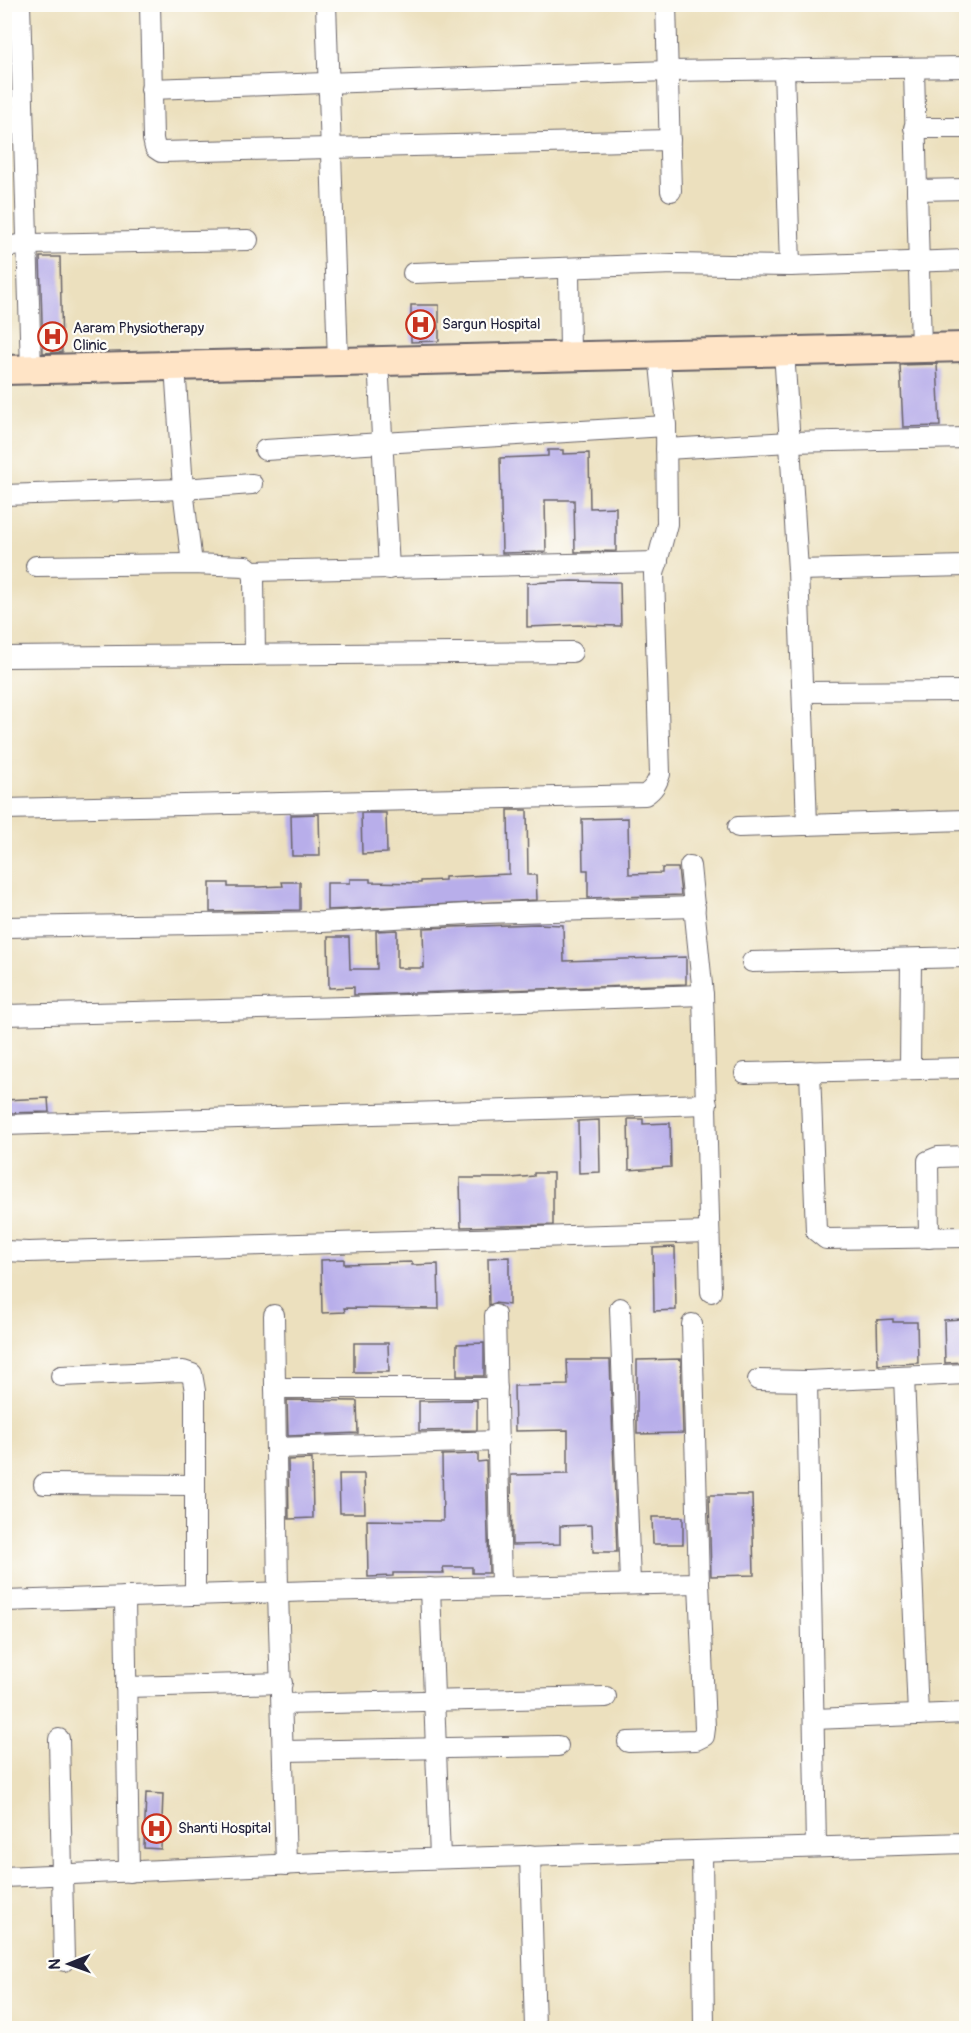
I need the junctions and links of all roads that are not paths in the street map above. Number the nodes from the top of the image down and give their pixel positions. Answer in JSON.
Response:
{"nodes":[{"id":1,"x":20,"y":4,"type":"edge"},
{"id":2,"x":150,"y":4,"type":"edge"},
{"id":3,"x":326,"y":4,"type":"edge"},
{"id":4,"x":666,"y":4,"type":"edge"},
{"id":5,"x":966,"y":67,"type":"edge"},
{"id":6,"x":784,"y":69,"type":"junction"},
{"id":7,"x":914,"y":69,"type":"junction"},
{"id":8,"x":668,"y":71,"type":"junction"},
{"id":9,"x":329,"y":82,"type":"junction"},
{"id":10,"x":151,"y":89,"type":"junction"},
{"id":11,"x":914,"y":128,"type":"junction"},
{"id":12,"x":966,"y":128,"type":"edge"},
{"id":13,"x":670,"y":140,"type":"junction"},
{"id":14,"x":331,"y":147,"type":"junction"},
{"id":15,"x":966,"y":189,"type":"edge"},
{"id":16,"x":671,"y":190,"type":"dead end"},
{"id":17,"x":917,"y":190,"type":"junction"},
{"id":18,"x":248,"y":240,"type":"dead end"},
{"id":19,"x":28,"y":244,"type":"junction"},
{"id":20,"x":4,"y":247,"type":"edge"},
{"id":21,"x":966,"y":260,"type":"edge"},
{"id":22,"x":918,"y":261,"type":"junction"},
{"id":23,"x":790,"y":266,"type":"junction"},
{"id":24,"x":569,"y":268,"type":"junction"},
{"id":25,"x":413,"y":273,"type":"dead end"},
{"id":26,"x":966,"y":347,"type":"edge"},
{"id":27,"x":921,"y":348,"type":"junction"},
{"id":28,"x":784,"y":351,"type":"junction"},
{"id":29,"x":659,"y":353,"type":"junction"},
{"id":30,"x":570,"y":357,"type":"junction"},
{"id":31,"x":378,"y":360,"type":"junction"},
{"id":32,"x":338,"y":361,"type":"junction"},
{"id":33,"x":175,"y":365,"type":"junction"},
{"id":34,"x":18,"y":369,"type":"edge"},
{"id":35,"x":666,"y":426,"type":"junction"},
{"id":36,"x":966,"y":438,"type":"edge"},
{"id":37,"x":382,"y":442,"type":"junction"},
{"id":38,"x":790,"y":442,"type":"junction"},
{"id":39,"x":666,"y":449,"type":"junction"},
{"id":40,"x":265,"y":450,"type":"dead end"},
{"id":41,"x":252,"y":484,"type":"dead end"},
{"id":42,"x":183,"y":489,"type":"junction"},
{"id":43,"x":4,"y":495,"type":"edge"},
{"id":44,"x":658,"y":562,"type":"junction"},
{"id":45,"x":192,"y":564,"type":"junction"},
{"id":46,"x":36,"y":566,"type":"dead end"},
{"id":47,"x":966,"y":566,"type":"edge"},
{"id":48,"x":389,"y":569,"type":"junction"},
{"id":49,"x":798,"y":570,"type":"junction"},
{"id":50,"x":252,"y":571,"type":"junction"},
{"id":51,"x":572,"y":652,"type":"dead end"},
{"id":52,"x":255,"y":655,"type":"junction"},
{"id":53,"x":4,"y":657,"type":"edge"},
{"id":54,"x":966,"y":691,"type":"edge"},
{"id":55,"x":803,"y":692,"type":"junction"},
{"id":56,"x":4,"y":809,"type":"edge"},
{"id":57,"x":966,"y":820,"type":"edge"},
{"id":58,"x":807,"y":825,"type":"junction"},
{"id":59,"x":738,"y":827,"type":"dead end"},
{"id":60,"x":690,"y":866,"type":"dead end"},
{"id":61,"x":695,"y":907,"type":"junction"},
{"id":62,"x":4,"y":927,"type":"edge"},
{"id":63,"x":966,"y":957,"type":"edge"},
{"id":64,"x":911,"y":958,"type":"junction"},
{"id":65,"x":752,"y":962,"type":"dead end"},
{"id":66,"x":703,"y":995,"type":"junction"},
{"id":67,"x":4,"y":1015,"type":"edge"},
{"id":68,"x":966,"y":1068,"type":"edge"},
{"id":69,"x":910,"y":1070,"type":"junction"},
{"id":70,"x":810,"y":1071,"type":"junction"},
{"id":71,"x":745,"y":1073,"type":"dead end"},
{"id":72,"x":708,"y":1104,"type":"junction"},
{"id":73,"x":4,"y":1125,"type":"edge"},
{"id":74,"x":966,"y":1156,"type":"edge"},
{"id":75,"x":710,"y":1232,"type":"junction"},
{"id":76,"x":966,"y":1237,"type":"edge"},
{"id":77,"x":929,"y":1238,"type":"junction"},
{"id":78,"x":4,"y":1251,"type":"edge"},
{"id":79,"x":711,"y":1292,"type":"dead end"},
{"id":80,"x":620,"y":1308,"type":"dead end"},
{"id":81,"x":274,"y":1315,"type":"dead end"},
{"id":82,"x":495,"y":1315,"type":"dead end"},
{"id":83,"x":692,"y":1324,"type":"dead end"},
{"id":84,"x":966,"y":1374,"type":"edge"},
{"id":85,"x":61,"y":1376,"type":"dead end"},
{"id":86,"x":904,"y":1377,"type":"junction"},
{"id":87,"x":758,"y":1380,"type":"dead end"},
{"id":88,"x":807,"y":1381,"type":"junction"},
{"id":89,"x":275,"y":1388,"type":"junction"},
{"id":90,"x":497,"y":1388,"type":"junction"},
{"id":91,"x":499,"y":1441,"type":"junction"},
{"id":92,"x":276,"y":1448,"type":"junction"},
{"id":93,"x":44,"y":1484,"type":"dead end"},
{"id":94,"x":195,"y":1485,"type":"junction"},
{"id":95,"x":630,"y":1583,"type":"junction"},
{"id":96,"x":699,"y":1583,"type":"junction"},
{"id":97,"x":501,"y":1587,"type":"junction"},
{"id":98,"x":430,"y":1588,"type":"junction"},
{"id":99,"x":279,"y":1592,"type":"junction"},
{"id":100,"x":195,"y":1595,"type":"junction"},
{"id":101,"x":125,"y":1597,"type":"junction"},
{"id":102,"x":4,"y":1601,"type":"edge"},
{"id":103,"x":282,"y":1683,"type":"junction"},
{"id":104,"x":126,"y":1687,"type":"junction"},
{"id":105,"x":606,"y":1697,"type":"dead end"},
{"id":106,"x":434,"y":1702,"type":"junction"},
{"id":107,"x":282,"y":1704,"type":"junction"},
{"id":108,"x":966,"y":1713,"type":"edge"},
{"id":109,"x":918,"y":1714,"type":"junction"},
{"id":110,"x":814,"y":1719,"type":"junction"},
{"id":111,"x":59,"y":1739,"type":"dead end"},
{"id":112,"x":628,"y":1743,"type":"dead end"},
{"id":113,"x":558,"y":1746,"type":"dead end"},
{"id":114,"x":436,"y":1747,"type":"junction"},
{"id":115,"x":284,"y":1751,"type":"junction"},
{"id":116,"x":966,"y":1843,"type":"edge"},
{"id":117,"x":816,"y":1847,"type":"junction"},
{"id":118,"x":702,"y":1852,"type":"junction"},
{"id":119,"x":530,"y":1855,"type":"junction"},
{"id":120,"x":440,"y":1858,"type":"junction"},
{"id":121,"x":286,"y":1864,"type":"junction"},
{"id":122,"x":129,"y":1872,"type":"junction"},
{"id":123,"x":63,"y":1875,"type":"junction"},
{"id":124,"x":4,"y":1877,"type":"edge"},
{"id":125,"x":64,"y":1961,"type":"dead end"},
{"id":126,"x":535,"y":2028,"type":"edge"},
{"id":127,"x":704,"y":2028,"type":"edge"}],
"edges":[{"from":1,"to":19,"type":"street"},
{"from":2,"to":10,"type":"street"},
{"from":3,"to":9,"type":"street"},
{"from":4,"to":8,"type":"street"},
{"from":5,"to":7,"type":"street"},
{"from":6,"to":7,"type":"street"},
{"from":6,"to":8,"type":"street"},
{"from":6,"to":23,"type":"street"},
{"from":7,"to":11,"type":"street"},
{"from":8,"to":9,"type":"street"},
{"from":8,"to":13,"type":"street"},
{"from":9,"to":10,"type":"street"},
{"from":9,"to":14,"type":"street"},
{"from":10,"to":14,"type":"street"},
{"from":11,"to":12,"type":"street"},
{"from":11,"to":17,"type":"street"},
{"from":13,"to":14,"type":"street"},
{"from":13,"to":16,"type":"street"},
{"from":14,"to":32,"type":"street"},
{"from":15,"to":17,"type":"street"},
{"from":17,"to":22,"type":"street"},
{"from":18,"to":19,"type":"street"},
{"from":19,"to":20,"type":"street"},
{"from":19,"to":34,"type":"street"},
{"from":21,"to":22,"type":"street"},
{"from":22,"to":23,"type":"street"},
{"from":22,"to":27,"type":"street"},
{"from":23,"to":24,"type":"street"},
{"from":24,"to":25,"type":"street"},
{"from":24,"to":30,"type":"street"},
{"from":26,"to":27,"type":"street"},
{"from":27,"to":28,"type":"street"},
{"from":28,"to":29,"type":"street"},
{"from":28,"to":38,"type":"street"},
{"from":29,"to":30,"type":"street"},
{"from":29,"to":35,"type":"street"},
{"from":30,"to":31,"type":"street"},
{"from":31,"to":32,"type":"street"},
{"from":31,"to":37,"type":"street"},
{"from":32,"to":33,"type":"street"},
{"from":33,"to":34,"type":"street"},
{"from":33,"to":42,"type":"street"},
{"from":35,"to":37,"type":"street"},
{"from":35,"to":39,"type":"street"},
{"from":36,"to":38,"type":"street"},
{"from":37,"to":40,"type":"street"},
{"from":37,"to":48,"type":"street"},
{"from":38,"to":39,"type":"street"},
{"from":38,"to":49,"type":"street"},
{"from":39,"to":44,"type":"street"},
{"from":41,"to":42,"type":"street"},
{"from":42,"to":43,"type":"street"},
{"from":42,"to":45,"type":"street"},
{"from":44,"to":48,"type":"street"},
{"from":44,"to":56,"type":"street"},
{"from":45,"to":46,"type":"street"},
{"from":45,"to":50,"type":"street"},
{"from":47,"to":49,"type":"street"},
{"from":48,"to":50,"type":"street"},
{"from":49,"to":55,"type":"street"},
{"from":50,"to":52,"type":"street"},
{"from":51,"to":52,"type":"street"},
{"from":52,"to":53,"type":"street"},
{"from":54,"to":55,"type":"street"},
{"from":55,"to":58,"type":"street"},
{"from":57,"to":58,"type":"street"},
{"from":58,"to":59,"type":"street"},
{"from":60,"to":61,"type":"street"},
{"from":61,"to":62,"type":"street"},
{"from":61,"to":66,"type":"street"},
{"from":63,"to":64,"type":"street"},
{"from":64,"to":65,"type":"street"},
{"from":64,"to":69,"type":"street"},
{"from":66,"to":67,"type":"street"},
{"from":66,"to":72,"type":"street"},
{"from":68,"to":69,"type":"street"},
{"from":69,"to":70,"type":"street"},
{"from":70,"to":71,"type":"street"},
{"from":70,"to":77,"type":"street"},
{"from":72,"to":73,"type":"street"},
{"from":72,"to":75,"type":"street"},
{"from":74,"to":77,"type":"street"},
{"from":75,"to":78,"type":"street"},
{"from":75,"to":79,"type":"street"},
{"from":76,"to":77,"type":"street"},
{"from":80,"to":95,"type":"street"},
{"from":81,"to":89,"type":"street"},
{"from":82,"to":90,"type":"street"},
{"from":83,"to":96,"type":"street"},
{"from":84,"to":86,"type":"street"},
{"from":85,"to":94,"type":"street"},
{"from":86,"to":88,"type":"street"},
{"from":86,"to":109,"type":"street"},
{"from":87,"to":88,"type":"street"},
{"from":88,"to":110,"type":"street"},
{"from":89,"to":90,"type":"street"},
{"from":89,"to":92,"type":"street"},
{"from":90,"to":91,"type":"street"},
{"from":91,"to":92,"type":"street"},
{"from":91,"to":97,"type":"street"},
{"from":92,"to":99,"type":"street"},
{"from":93,"to":94,"type":"street"},
{"from":94,"to":100,"type":"street"},
{"from":95,"to":96,"type":"street"},
{"from":95,"to":97,"type":"street"},
{"from":96,"to":112,"type":"street"},
{"from":97,"to":98,"type":"street"},
{"from":98,"to":99,"type":"street"},
{"from":98,"to":106,"type":"street"},
{"from":99,"to":100,"type":"street"},
{"from":99,"to":103,"type":"street"},
{"from":100,"to":101,"type":"street"},
{"from":101,"to":102,"type":"street"},
{"from":101,"to":104,"type":"street"},
{"from":103,"to":104,"type":"street"},
{"from":103,"to":107,"type":"street"},
{"from":104,"to":122,"type":"street"},
{"from":105,"to":106,"type":"street"},
{"from":106,"to":107,"type":"street"},
{"from":106,"to":114,"type":"street"},
{"from":107,"to":115,"type":"street"},
{"from":108,"to":109,"type":"street"},
{"from":109,"to":110,"type":"street"},
{"from":110,"to":117,"type":"street"},
{"from":111,"to":123,"type":"street"},
{"from":113,"to":114,"type":"street"},
{"from":114,"to":115,"type":"street"},
{"from":114,"to":120,"type":"street"},
{"from":115,"to":121,"type":"street"},
{"from":116,"to":117,"type":"street"},
{"from":117,"to":118,"type":"street"},
{"from":118,"to":119,"type":"street"},
{"from":118,"to":127,"type":"street"},
{"from":119,"to":120,"type":"street"},
{"from":119,"to":126,"type":"street"},
{"from":120,"to":121,"type":"street"},
{"from":121,"to":122,"type":"street"},
{"from":122,"to":123,"type":"street"},
{"from":123,"to":124,"type":"street"},
{"from":123,"to":125,"type":"street"}]}
